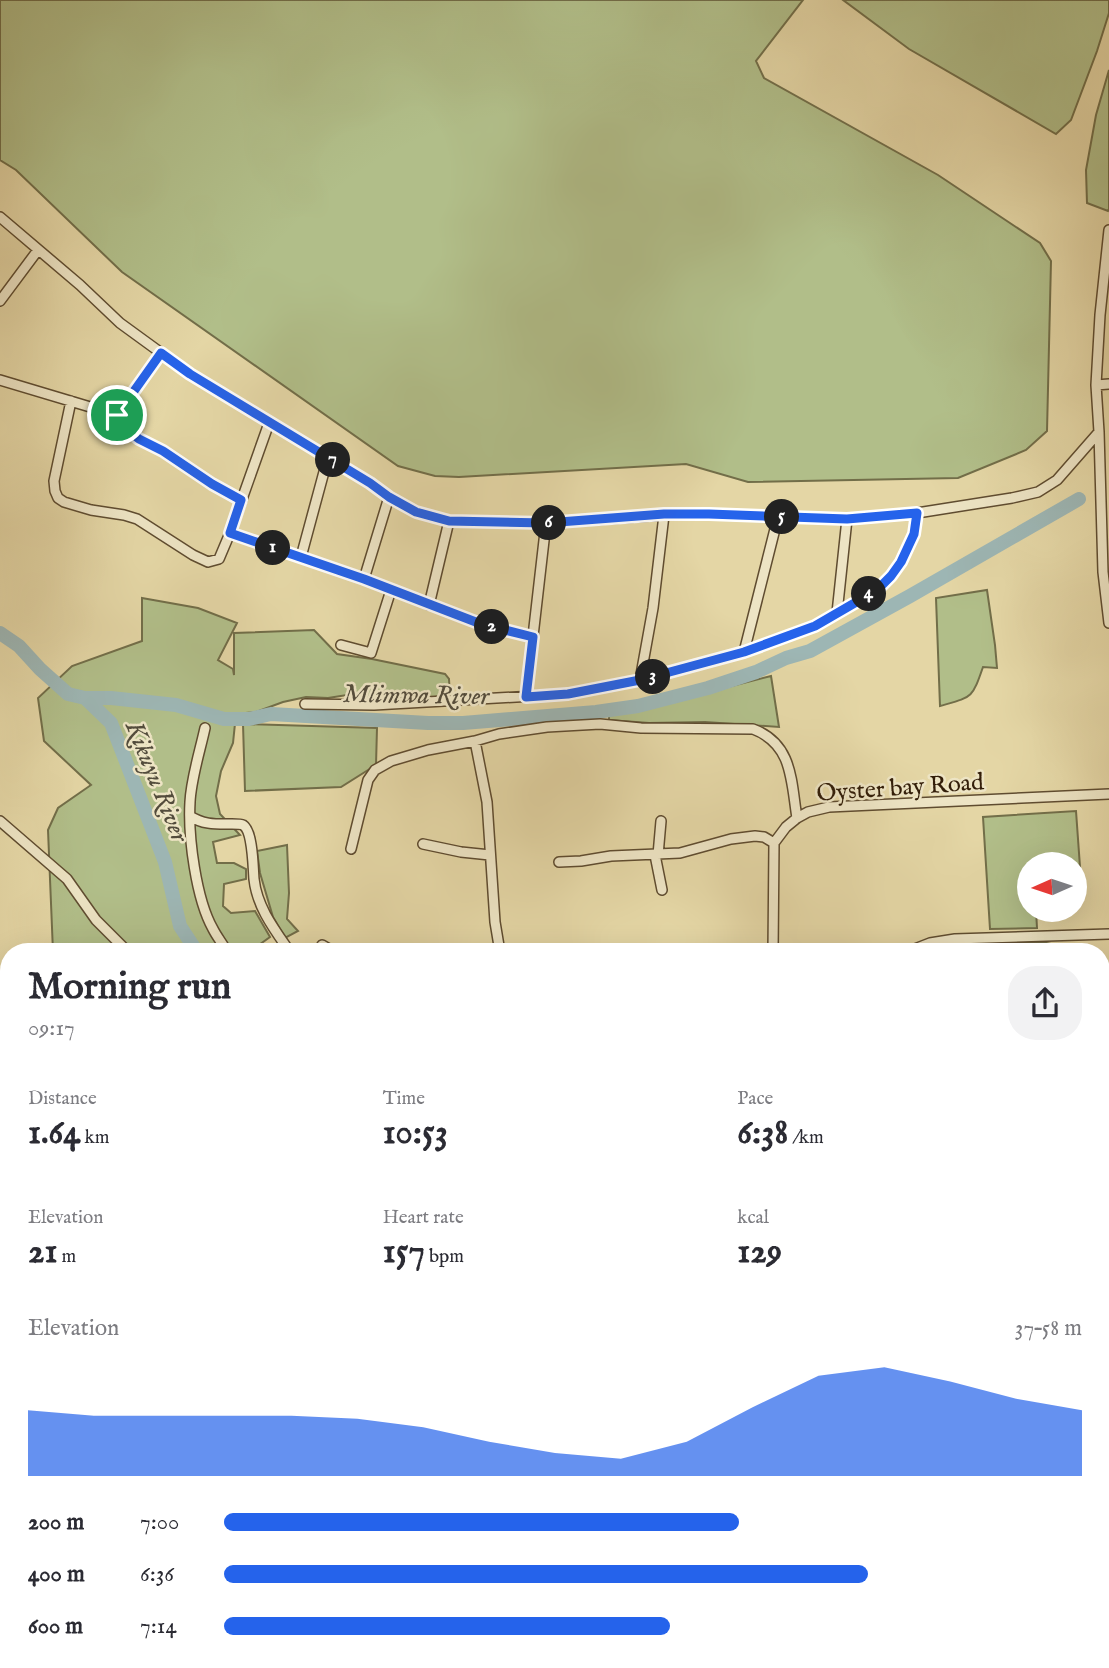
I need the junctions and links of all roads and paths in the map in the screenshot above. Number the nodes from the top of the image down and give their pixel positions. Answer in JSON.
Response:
{"nodes":[{"id":1,"x":0,"y":217,"type":"edge"},
{"id":2,"x":1109,"y":230,"type":"edge"},
{"id":3,"x":38,"y":250,"type":"junction"},
{"id":4,"x":0,"y":301,"type":"edge"},
{"id":5,"x":161,"y":353,"type":"junction"},
{"id":6,"x":0,"y":380,"type":"edge"},
{"id":7,"x":1109,"y":384,"type":"edge"},
{"id":8,"x":1096,"y":385,"type":"junction"},
{"id":9,"x":71,"y":401,"type":"junction"},
{"id":10,"x":117,"y":415,"type":"junction"},
{"id":11,"x":269,"y":423,"type":"junction"},
{"id":12,"x":1099,"y":432,"type":"junction"},
{"id":13,"x":328,"y":457,"type":"junction"},
{"id":14,"x":389,"y":497,"type":"junction"},
{"id":15,"x":241,"y":500,"type":"junction"},
{"id":16,"x":917,"y":513,"type":"junction"},
{"id":17,"x":664,"y":514,"type":"junction"},
{"id":18,"x":778,"y":517,"type":"junction"},
{"id":19,"x":847,"y":519,"type":"junction"},
{"id":20,"x":449,"y":521,"type":"junction"},
{"id":21,"x":546,"y":523,"type":"junction"},
{"id":22,"x":230,"y":533,"type":"junction"},
{"id":23,"x":302,"y":557,"type":"junction"},
{"id":24,"x":1106,"y":572,"type":"edge"},
{"id":25,"x":364,"y":579,"type":"junction"},
{"id":26,"x":391,"y":590,"type":"junction"},
{"id":27,"x":429,"y":605,"type":"junction"},
{"id":28,"x":837,"y":613,"type":"junction"},
{"id":29,"x":1109,"y":623,"type":"edge"},
{"id":30,"x":533,"y":637,"type":"junction"},
{"id":31,"x":341,"y":645,"type":"dead end"},
{"id":32,"x":744,"y":652,"type":"junction"},
{"id":33,"x":640,"y":680,"type":"junction"},
{"id":34,"x":526,"y":697,"type":"junction"},
{"id":35,"x":305,"y":704,"type":"dead end"},
{"id":36,"x":205,"y":728,"type":"dead end"},
{"id":37,"x":475,"y":741,"type":"junction"},
{"id":38,"x":1109,"y":794,"type":"edge"},
{"id":39,"x":190,"y":816,"type":"junction"},
{"id":40,"x":797,"y":818,"type":"junction"},
{"id":41,"x":0,"y":821,"type":"edge"},
{"id":42,"x":661,"y":821,"type":"dead end"},
{"id":43,"x":774,"y":843,"type":"junction"},
{"id":44,"x":423,"y":844,"type":"dead end"},
{"id":45,"x":351,"y":849,"type":"dead end"},
{"id":46,"x":490,"y":855,"type":"junction"},
{"id":47,"x":656,"y":855,"type":"junction"},
{"id":48,"x":559,"y":862,"type":"dead end"},
{"id":49,"x":662,"y":890,"type":"dead end"},
{"id":50,"x":1109,"y":934,"type":"edge"},
{"id":51,"x":119,"y":943,"type":"edge"},
{"id":52,"x":221,"y":943,"type":"edge"},
{"id":53,"x":284,"y":943,"type":"edge"},
{"id":54,"x":498,"y":943,"type":"edge"},
{"id":55,"x":773,"y":943,"type":"edge"},
{"id":56,"x":930,"y":943,"type":"edge"}],
"edges":[{"from":1,"to":3,"type":"street"},
{"from":2,"to":8,"type":"street"},
{"from":3,"to":4,"type":"street"},
{"from":3,"to":5,"type":"street"},
{"from":5,"to":10,"type":"street"},
{"from":5,"to":11,"type":"street"},
{"from":6,"to":9,"type":"street"},
{"from":7,"to":8,"type":"street"},
{"from":8,"to":12,"type":"street"},
{"from":9,"to":10,"type":"street"},
{"from":9,"to":22,"type":"street"},
{"from":10,"to":15,"type":"street"},
{"from":11,"to":13,"type":"street"},
{"from":11,"to":15,"type":"street"},
{"from":12,"to":16,"type":"street"},
{"from":12,"to":24,"type":"street"},
{"from":13,"to":14,"type":"street"},
{"from":13,"to":23,"type":"street"},
{"from":14,"to":20,"type":"street"},
{"from":14,"to":25,"type":"street"},
{"from":15,"to":22,"type":"street"},
{"from":16,"to":19,"type":"street"},
{"from":16,"to":28,"type":"street"},
{"from":17,"to":18,"type":"street"},
{"from":17,"to":21,"type":"street"},
{"from":17,"to":33,"type":"street"},
{"from":18,"to":19,"type":"street"},
{"from":18,"to":32,"type":"street"},
{"from":19,"to":28,"type":"street"},
{"from":20,"to":21,"type":"street"},
{"from":20,"to":27,"type":"street"},
{"from":21,"to":30,"type":"street"},
{"from":22,"to":23,"type":"street"},
{"from":23,"to":25,"type":"street"},
{"from":24,"to":29,"type":"street"},
{"from":25,"to":26,"type":"street"},
{"from":26,"to":27,"type":"street"},
{"from":26,"to":31,"type":"street"},
{"from":27,"to":30,"type":"street"},
{"from":28,"to":32,"type":"street"},
{"from":30,"to":34,"type":"street"},
{"from":32,"to":33,"type":"street"},
{"from":33,"to":34,"type":"street"},
{"from":34,"to":35,"type":"street"},
{"from":36,"to":39,"type":"street"},
{"from":37,"to":40,"type":"street"},
{"from":37,"to":45,"type":"street"},
{"from":37,"to":46,"type":"street"},
{"from":38,"to":40,"type":"street","name":"Oyster bay Road"},
{"from":39,"to":52,"type":"street"},
{"from":39,"to":53,"type":"street"},
{"from":40,"to":43,"type":"street","name":"Oyster bay Road"},
{"from":41,"to":51,"type":"street"},
{"from":42,"to":47,"type":"street"},
{"from":43,"to":47,"type":"street"},
{"from":43,"to":55,"type":"street"},
{"from":44,"to":46,"type":"street"},
{"from":46,"to":54,"type":"street"},
{"from":47,"to":48,"type":"street"},
{"from":47,"to":49,"type":"street"},
{"from":50,"to":56,"type":"street"}]}
